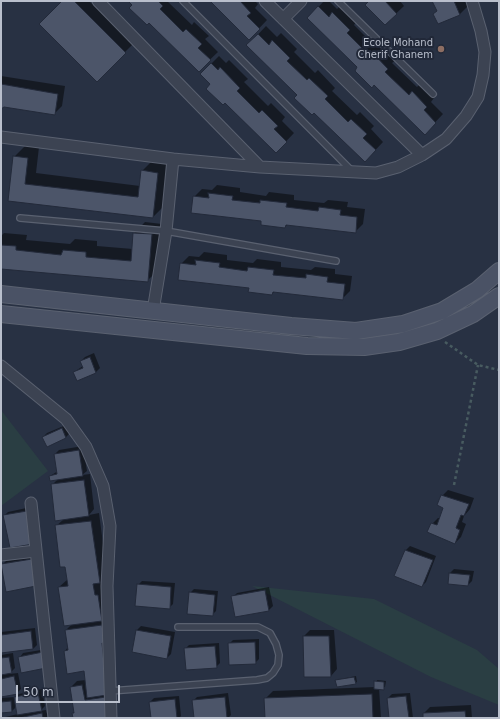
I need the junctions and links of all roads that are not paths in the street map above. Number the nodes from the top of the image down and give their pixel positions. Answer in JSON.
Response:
{"nodes":[{"id":1,"x":98,"y":1,"type":"edge"},
{"id":2,"x":183,"y":1,"type":"edge"},
{"id":3,"x":264,"y":1,"type":"edge"},
{"id":4,"x":302,"y":1,"type":"edge"},
{"id":5,"x":338,"y":1,"type":"edge"},
{"id":6,"x":472,"y":1,"type":"edge"},
{"id":7,"x":282,"y":19,"type":"junction"},
{"id":8,"x":432,"y":94,"type":"dead end"},
{"id":9,"x":1,"y":137,"type":"edge"},
{"id":10,"x":422,"y":154,"type":"junction"},
{"id":11,"x":173,"y":159,"type":"junction"},
{"id":12,"x":260,"y":167,"type":"junction"},
{"id":13,"x":354,"y":173,"type":"junction"},
{"id":14,"x":20,"y":218,"type":"dead end"},
{"id":15,"x":166,"y":231,"type":"junction"},
{"id":16,"x":336,"y":261,"type":"dead end"},
{"id":17,"x":499,"y":271,"type":"edge"},
{"id":18,"x":1,"y":294,"type":"edge"},
{"id":19,"x":499,"y":296,"type":"edge"},
{"id":20,"x":153,"y":311,"type":"junction"},
{"id":21,"x":1,"y":314,"type":"edge"},
{"id":22,"x":1,"y":366,"type":"edge"},
{"id":23,"x":31,"y":503,"type":"dead end"},
{"id":24,"x":36,"y":551,"type":"junction"},
{"id":25,"x":1,"y":555,"type":"edge"},
{"id":26,"x":178,"y":627,"type":"dead end"},
{"id":27,"x":110,"y":690,"type":"junction"},
{"id":28,"x":54,"y":718,"type":"edge"},
{"id":29,"x":111,"y":718,"type":"edge"}],
"edges":[{"from":1,"to":12,"type":"street"},
{"from":2,"to":13,"type":"lane"},
{"from":3,"to":7,"type":"street"},
{"from":4,"to":7,"type":"street"},
{"from":5,"to":8,"type":"lane"},
{"from":6,"to":10,"type":"street"},
{"from":7,"to":10,"type":"street"},
{"from":9,"to":11,"type":"street"},
{"from":10,"to":13,"type":"street"},
{"from":11,"to":12,"type":"street"},
{"from":11,"to":15,"type":"street"},
{"from":12,"to":13,"type":"street"},
{"from":14,"to":15,"type":"lane"},
{"from":15,"to":16,"type":"lane"},
{"from":15,"to":20,"type":"street"},
{"from":17,"to":20,"type":"main road"},
{"from":18,"to":20,"type":"main road"},
{"from":19,"to":21,"type":"main road"},
{"from":22,"to":27,"type":"street"},
{"from":23,"to":24,"type":"street"},
{"from":24,"to":25,"type":"street"},
{"from":24,"to":28,"type":"street"},
{"from":26,"to":27,"type":"lane"},
{"from":27,"to":29,"type":"street"}]}
